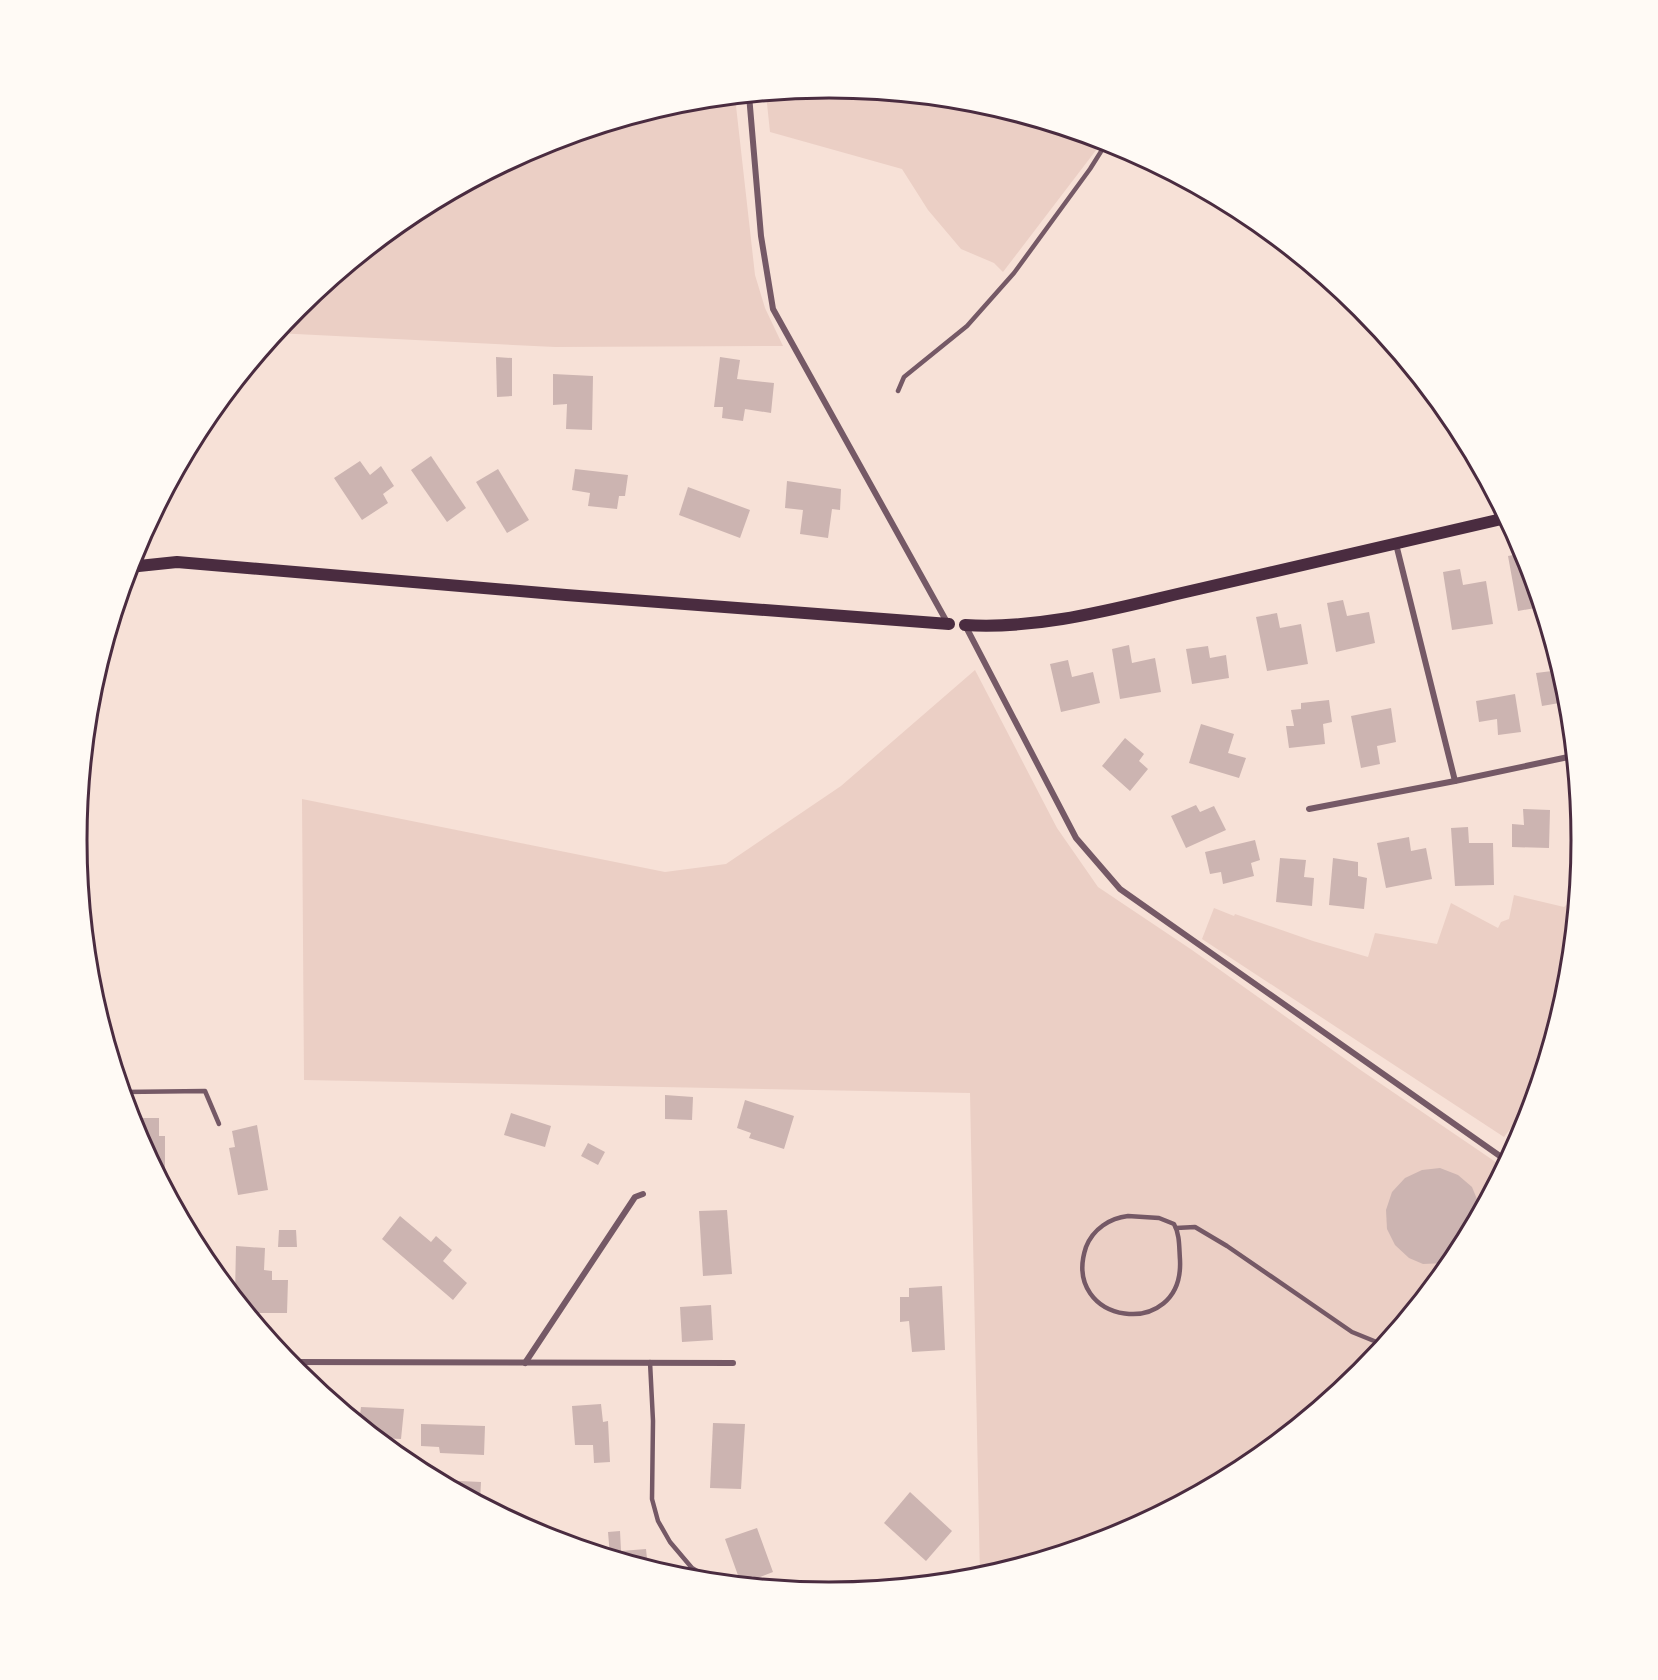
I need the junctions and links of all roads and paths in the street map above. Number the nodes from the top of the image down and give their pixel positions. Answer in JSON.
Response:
{"nodes":[{"id":1,"x":750,"y":103,"type":"edge"},
{"id":2,"x":1102,"y":150,"type":"edge"},
{"id":3,"x":898,"y":392,"type":"dead end"},
{"id":4,"x":1498,"y":520,"type":"edge"},
{"id":5,"x":1396,"y":544,"type":"junction"},
{"id":6,"x":139,"y":566,"type":"edge"},
{"id":7,"x":949,"y":624,"type":"joint"},
{"id":8,"x":965,"y":625,"type":"joint"},
{"id":9,"x":1566,"y":757,"type":"edge"},
{"id":10,"x":1455,"y":781,"type":"junction"},
{"id":11,"x":1309,"y":809,"type":"dead end"},
{"id":12,"x":131,"y":1092,"type":"edge"},
{"id":13,"x":219,"y":1124,"type":"dead end"},
{"id":14,"x":1500,"y":1155,"type":"edge"},
{"id":15,"x":643,"y":1194,"type":"dead end"},
{"id":16,"x":1176,"y":1228,"type":"junction"},
{"id":17,"x":1375,"y":1342,"type":"edge"},
{"id":18,"x":301,"y":1362,"type":"edge"},
{"id":19,"x":650,"y":1362,"type":"junction"},
{"id":20,"x":525,"y":1363,"type":"junction"},
{"id":21,"x":733,"y":1363,"type":"dead end"},
{"id":22,"x":695,"y":1570,"type":"edge"}],
"edges":[{"from":1,"to":7,"type":"street"},
{"from":2,"to":3,"type":"lane"},
{"from":4,"to":5,"type":"main road"},
{"from":5,"to":8,"type":"main road"},
{"from":5,"to":10,"type":"street"},
{"from":6,"to":7,"type":"main road"},
{"from":8,"to":14,"type":"street"},
{"from":9,"to":10,"type":"street"},
{"from":10,"to":11,"type":"street"},
{"from":12,"to":13,"type":"lane"},
{"from":15,"to":20,"type":"street"},
{"from":16,"to":16,"type":"lane"},
{"from":16,"to":17,"type":"lane"},
{"from":18,"to":20,"type":"street"},
{"from":19,"to":20,"type":"street"},
{"from":19,"to":21,"type":"street"},
{"from":19,"to":22,"type":"lane"}]}
